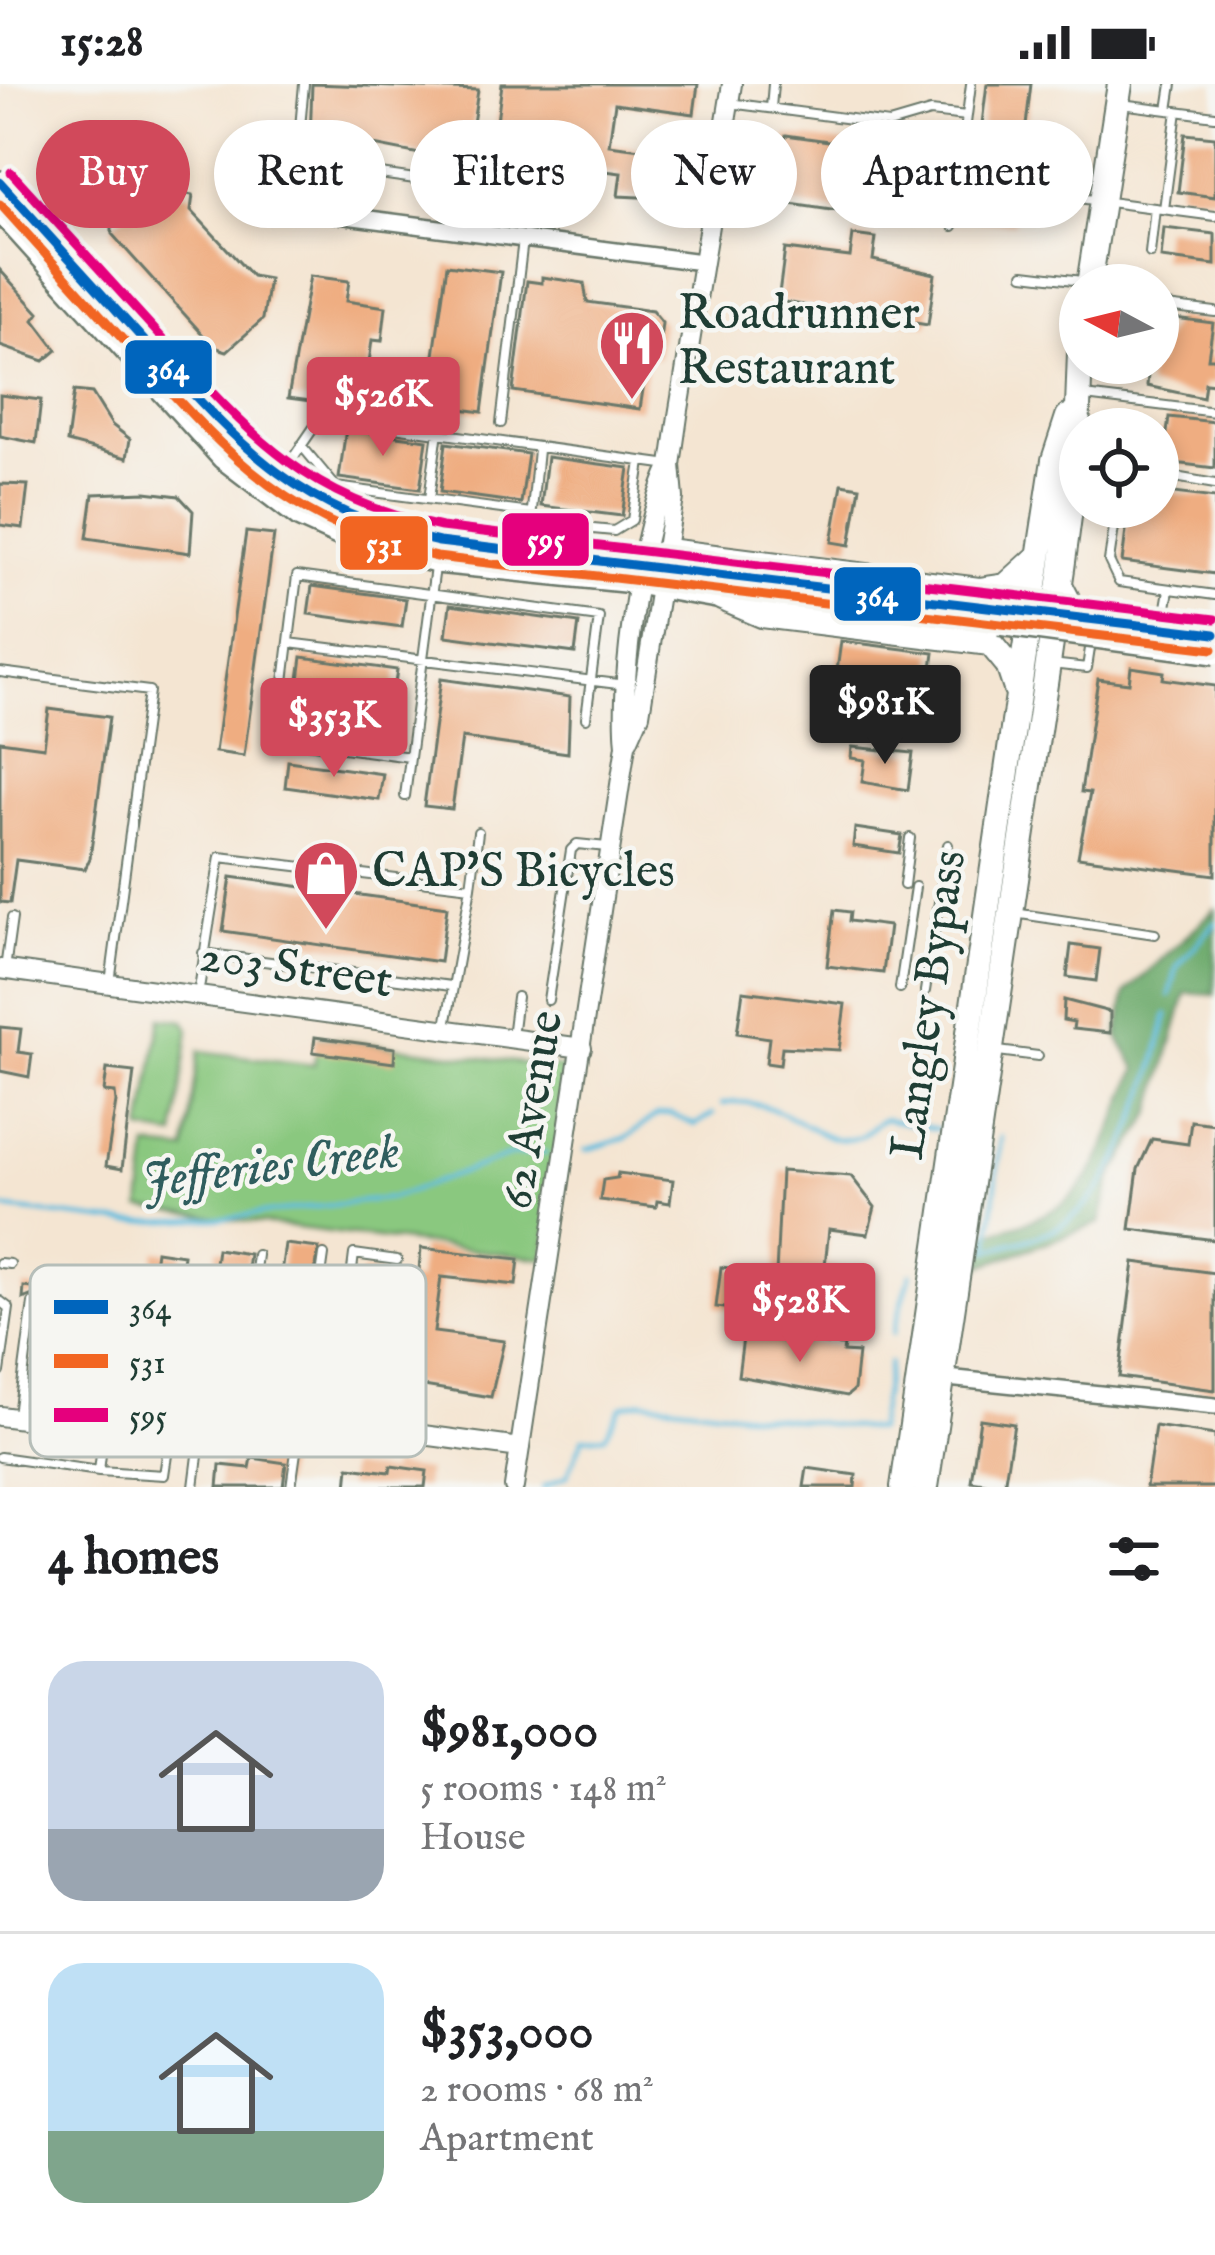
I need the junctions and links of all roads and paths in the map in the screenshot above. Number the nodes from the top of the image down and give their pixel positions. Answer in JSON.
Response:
{"nodes":[{"id":1,"x":304,"y":84,"type":"edge"},
{"id":2,"x":773,"y":84,"type":"edge"},
{"id":3,"x":971,"y":84,"type":"edge"},
{"id":4,"x":1172,"y":84,"type":"edge"},
{"id":5,"x":730,"y":93,"type":"edge"},
{"id":6,"x":1118,"y":94,"type":"edge"},
{"id":7,"x":771,"y":108,"type":"junction"},
{"id":8,"x":1173,"y":110,"type":"junction"},
{"id":9,"x":967,"y":116,"type":"junction"},
{"id":10,"x":1215,"y":116,"type":"edge"},
{"id":11,"x":300,"y":120,"type":"edge"},
{"id":12,"x":966,"y":120,"type":"edge"},
{"id":13,"x":386,"y":175,"type":"edge"},
{"id":14,"x":0,"y":182,"type":"edge"},
{"id":15,"x":1093,"y":200,"type":"edge"},
{"id":16,"x":1102,"y":201,"type":"junction"},
{"id":17,"x":1160,"y":208,"type":"junction"},
{"id":18,"x":0,"y":211,"type":"edge"},
{"id":19,"x":1215,"y":216,"type":"edge"},
{"id":20,"x":386,"y":221,"type":"edge"},
{"id":21,"x":450,"y":229,"type":"junction"},
{"id":22,"x":524,"y":238,"type":"junction"},
{"id":23,"x":1150,"y":253,"type":"dead end"},
{"id":24,"x":701,"y":262,"type":"junction"},
{"id":25,"x":1092,"y":264,"type":"edge"},
{"id":26,"x":1024,"y":274,"type":"dead end"},
{"id":27,"x":1059,"y":279,"type":"edge"},
{"id":28,"x":1179,"y":308,"type":"edge"},
{"id":29,"x":1215,"y":312,"type":"edge"},
{"id":30,"x":1076,"y":384,"type":"edge"},
{"id":31,"x":1074,"y":395,"type":"junction"},
{"id":32,"x":1075,"y":408,"type":"edge"},
{"id":33,"x":1215,"y":412,"type":"edge"},
{"id":34,"x":501,"y":423,"type":"dead end"},
{"id":35,"x":438,"y":431,"type":"junction"},
{"id":36,"x":301,"y":446,"type":"junction"},
{"id":37,"x":538,"y":450,"type":"junction"},
{"id":38,"x":641,"y":462,"type":"junction"},
{"id":39,"x":671,"y":466,"type":"junction"},
{"id":40,"x":1179,"y":478,"type":"edge"},
{"id":41,"x":1215,"y":484,"type":"edge"},
{"id":42,"x":273,"y":487,"type":"junction"},
{"id":43,"x":429,"y":500,"type":"junction"},
{"id":44,"x":530,"y":518,"type":"junction"},
{"id":45,"x":1060,"y":528,"type":"edge"},
{"id":46,"x":1116,"y":528,"type":"edge"},
{"id":47,"x":528,"y":551,"type":"junction"},
{"id":48,"x":437,"y":552,"type":"junction"},
{"id":49,"x":1051,"y":562,"type":"junction"},
{"id":50,"x":655,"y":571,"type":"junction"},
{"id":51,"x":1169,"y":590,"type":"junction"},
{"id":52,"x":432,"y":591,"type":"junction"},
{"id":53,"x":1215,"y":595,"type":"edge"},
{"id":54,"x":722,"y":598,"type":"junction"},
{"id":55,"x":1000,"y":616,"type":"junction"},
{"id":56,"x":1093,"y":628,"type":"junction"},
{"id":57,"x":1215,"y":634,"type":"edge"},
{"id":58,"x":289,"y":643,"type":"junction"},
{"id":59,"x":1215,"y":653,"type":"edge"},
{"id":60,"x":423,"y":658,"type":"junction"},
{"id":61,"x":1048,"y":663,"type":"junction"},
{"id":62,"x":0,"y":672,"type":"edge"},
{"id":63,"x":592,"y":680,"type":"junction"},
{"id":64,"x":626,"y":685,"type":"junction"},
{"id":65,"x":1018,"y":694,"type":"junction"},
{"id":66,"x":586,"y":718,"type":"dead end"},
{"id":67,"x":626,"y":745,"type":"junction"},
{"id":68,"x":410,"y":757,"type":"junction"},
{"id":69,"x":405,"y":796,"type":"dead end"},
{"id":70,"x":478,"y":832,"type":"dead end"},
{"id":71,"x":910,"y":838,"type":"dead end"},
{"id":72,"x":948,"y":845,"type":"dead end"},
{"id":73,"x":611,"y":848,"type":"junction"},
{"id":74,"x":904,"y":885,"type":"dead end"},
{"id":75,"x":915,"y":886,"type":"dead end"},
{"id":76,"x":471,"y":887,"type":"junction"},
{"id":77,"x":1011,"y":912,"type":"junction"},
{"id":78,"x":12,"y":918,"type":"dead end"},
{"id":79,"x":1155,"y":934,"type":"dead end"},
{"id":80,"x":203,"y":953,"type":"junction"},
{"id":81,"x":3,"y":970,"type":"edge"},
{"id":82,"x":110,"y":984,"type":"junction"},
{"id":83,"x":451,"y":986,"type":"junction"},
{"id":84,"x":900,"y":988,"type":"dead end"},
{"id":85,"x":926,"y":992,"type":"dead end"},
{"id":86,"x":197,"y":996,"type":"junction"},
{"id":87,"x":518,"y":997,"type":"dead end"},
{"id":88,"x":548,"y":1000,"type":"dead end"},
{"id":89,"x":446,"y":1029,"type":"junction"},
{"id":90,"x":512,"y":1039,"type":"junction"},
{"id":91,"x":582,"y":1048,"type":"junction"},
{"id":92,"x":979,"y":1048,"type":"junction"},
{"id":93,"x":1038,"y":1056,"type":"dead end"},
{"id":94,"x":257,"y":1255,"type":"dead end"},
{"id":95,"x":324,"y":1255,"type":"dead end"},
{"id":96,"x":397,"y":1260,"type":"dead end"},
{"id":97,"x":256,"y":1265,"type":"edge"},
{"id":98,"x":323,"y":1265,"type":"edge"},
{"id":99,"x":353,"y":1265,"type":"edge"},
{"id":100,"x":0,"y":1301,"type":"edge"},
{"id":101,"x":30,"y":1313,"type":"edge"},
{"id":102,"x":0,"y":1372,"type":"edge"},
{"id":103,"x":930,"y":1376,"type":"junction"},
{"id":104,"x":1215,"y":1406,"type":"edge"},
{"id":105,"x":9,"y":1417,"type":"edge"},
{"id":106,"x":426,"y":1435,"type":"edge"},
{"id":107,"x":520,"y":1448,"type":"junction"},
{"id":108,"x":0,"y":1457,"type":"edge"},
{"id":109,"x":100,"y":1457,"type":"edge"},
{"id":110,"x":167,"y":1457,"type":"edge"},
{"id":111,"x":198,"y":1457,"type":"edge"},
{"id":112,"x":295,"y":1457,"type":"edge"},
{"id":113,"x":99,"y":1471,"type":"junction"},
{"id":114,"x":908,"y":1485,"type":"edge"},
{"id":115,"x":194,"y":1487,"type":"edge"},
{"id":116,"x":291,"y":1487,"type":"edge"},
{"id":117,"x":514,"y":1487,"type":"edge"}],
"edges":[{"from":1,"to":11,"type":"lane"},
{"from":2,"to":7,"type":"lane"},
{"from":3,"to":9,"type":"lane"},
{"from":4,"to":8,"type":"lane"},
{"from":5,"to":7,"type":"lane"},
{"from":5,"to":24,"type":"street","name":"62 Avenue"},
{"from":6,"to":8,"type":"lane"},
{"from":6,"to":16,"type":"highway"},
{"from":7,"to":9,"type":"lane"},
{"from":8,"to":10,"type":"lane"},
{"from":8,"to":17,"type":"lane"},
{"from":9,"to":12,"type":"lane"},
{"from":13,"to":21,"type":"lane"},
{"from":14,"to":42,"type":"main road"},
{"from":15,"to":16,"type":"lane"},
{"from":16,"to":17,"type":"lane"},
{"from":16,"to":25,"type":"highway"},
{"from":17,"to":19,"type":"lane"},
{"from":17,"to":23,"type":"lane"},
{"from":18,"to":42,"type":"main road"},
{"from":20,"to":21,"type":"street"},
{"from":21,"to":22,"type":"street"},
{"from":22,"to":24,"type":"street"},
{"from":22,"to":34,"type":"lane"},
{"from":24,"to":39,"type":"street","name":"62 Avenue"},
{"from":26,"to":27,"type":"lane"},
{"from":28,"to":29,"type":"lane"},
{"from":30,"to":31,"type":"highway","name":"Langley Bypass"},
{"from":31,"to":32,"type":"highway","name":"Langley Bypass"},
{"from":31,"to":33,"type":"lane"},
{"from":31,"to":49,"type":"highway","name":"Langley Bypass"},
{"from":35,"to":36,"type":"lane"},
{"from":35,"to":37,"type":"lane"},
{"from":35,"to":43,"type":"lane"},
{"from":36,"to":42,"type":"lane"},
{"from":36,"to":43,"type":"lane"},
{"from":37,"to":38,"type":"lane"},
{"from":37,"to":44,"type":"lane"},
{"from":38,"to":39,"type":"lane"},
{"from":38,"to":44,"type":"lane"},
{"from":39,"to":50,"type":"street","name":"62 Avenue"},
{"from":40,"to":41,"type":"lane"},
{"from":42,"to":48,"type":"main road"},
{"from":43,"to":44,"type":"lane"},
{"from":44,"to":47,"type":"lane"},
{"from":45,"to":49,"type":"highway","name":"Langley Bypass"},
{"from":46,"to":51,"type":"lane"},
{"from":47,"to":48,"type":"main road"},
{"from":47,"to":50,"type":"main road"},
{"from":48,"to":50,"type":"main road"},
{"from":48,"to":52,"type":"lane"},
{"from":49,"to":50,"type":"highway"},
{"from":49,"to":56,"type":"lane"},
{"from":49,"to":61,"type":"highway","name":"Langley Bypass"},
{"from":49,"to":65,"type":"highway","name":"Langley Bypass"},
{"from":50,"to":54,"type":"main road"},
{"from":50,"to":55,"type":"main road"},
{"from":50,"to":64,"type":"street","name":"62 Avenue"},
{"from":50,"to":67,"type":"street","name":"62 Avenue"},
{"from":51,"to":53,"type":"lane"},
{"from":51,"to":56,"type":"lane"},
{"from":52,"to":58,"type":"lane"},
{"from":52,"to":60,"type":"lane"},
{"from":52,"to":63,"type":"lane"},
{"from":54,"to":55,"type":"main road"},
{"from":54,"to":65,"type":"highway"},
{"from":55,"to":57,"type":"main road","bridge":true},
{"from":55,"to":59,"type":"main road","bridge":true},
{"from":56,"to":61,"type":"lane"},
{"from":58,"to":60,"type":"lane"},
{"from":58,"to":68,"type":"lane"},
{"from":60,"to":63,"type":"lane"},
{"from":60,"to":68,"type":"lane"},
{"from":61,"to":77,"type":"highway","name":"Langley Bypass"},
{"from":62,"to":82,"type":"lane"},
{"from":63,"to":64,"type":"lane"},
{"from":63,"to":66,"type":"lane"},
{"from":64,"to":67,"type":"street","name":"62 Avenue"},
{"from":65,"to":92,"type":"highway","name":"Langley Bypass"},
{"from":67,"to":73,"type":"street","name":"62 Avenue"},
{"from":68,"to":69,"type":"lane"},
{"from":70,"to":76,"type":"lane"},
{"from":71,"to":74,"type":"lane"},
{"from":72,"to":85,"type":"lane"},
{"from":73,"to":88,"type":"lane"},
{"from":73,"to":91,"type":"street","name":"62 Avenue"},
{"from":75,"to":84,"type":"lane"},
{"from":76,"to":80,"type":"lane"},
{"from":76,"to":83,"type":"lane"},
{"from":77,"to":79,"type":"lane"},
{"from":77,"to":92,"type":"highway","name":"Langley Bypass"},
{"from":78,"to":81,"type":"lane"},
{"from":80,"to":83,"type":"lane"},
{"from":80,"to":86,"type":"lane"},
{"from":81,"to":82,"type":"street","name":"203 Street"},
{"from":82,"to":86,"type":"street","name":"203 Street"},
{"from":83,"to":89,"type":"lane"},
{"from":86,"to":89,"type":"street","name":"203 Street"},
{"from":87,"to":90,"type":"lane"},
{"from":89,"to":90,"type":"street","name":"203 Street"},
{"from":90,"to":91,"type":"street","name":"203 Street"},
{"from":91,"to":107,"type":"street","name":"62 Avenue"},
{"from":92,"to":93,"type":"lane"},
{"from":92,"to":103,"type":"highway","name":"Langley Bypass"},
{"from":94,"to":97,"type":"lane"},
{"from":95,"to":98,"type":"lane"},
{"from":96,"to":99,"type":"lane"},
{"from":100,"to":102,"type":"lane"},
{"from":101,"to":105,"type":"lane"},
{"from":103,"to":104,"type":"street"},
{"from":103,"to":114,"type":"highway","name":"Langley Bypass"},
{"from":106,"to":107,"type":"street"},
{"from":107,"to":117,"type":"street","name":"62 Avenue"},
{"from":108,"to":113,"type":"lane"},
{"from":109,"to":113,"type":"lane"},
{"from":110,"to":113,"type":"lane"},
{"from":111,"to":115,"type":"lane"},
{"from":112,"to":116,"type":"lane"}]}
